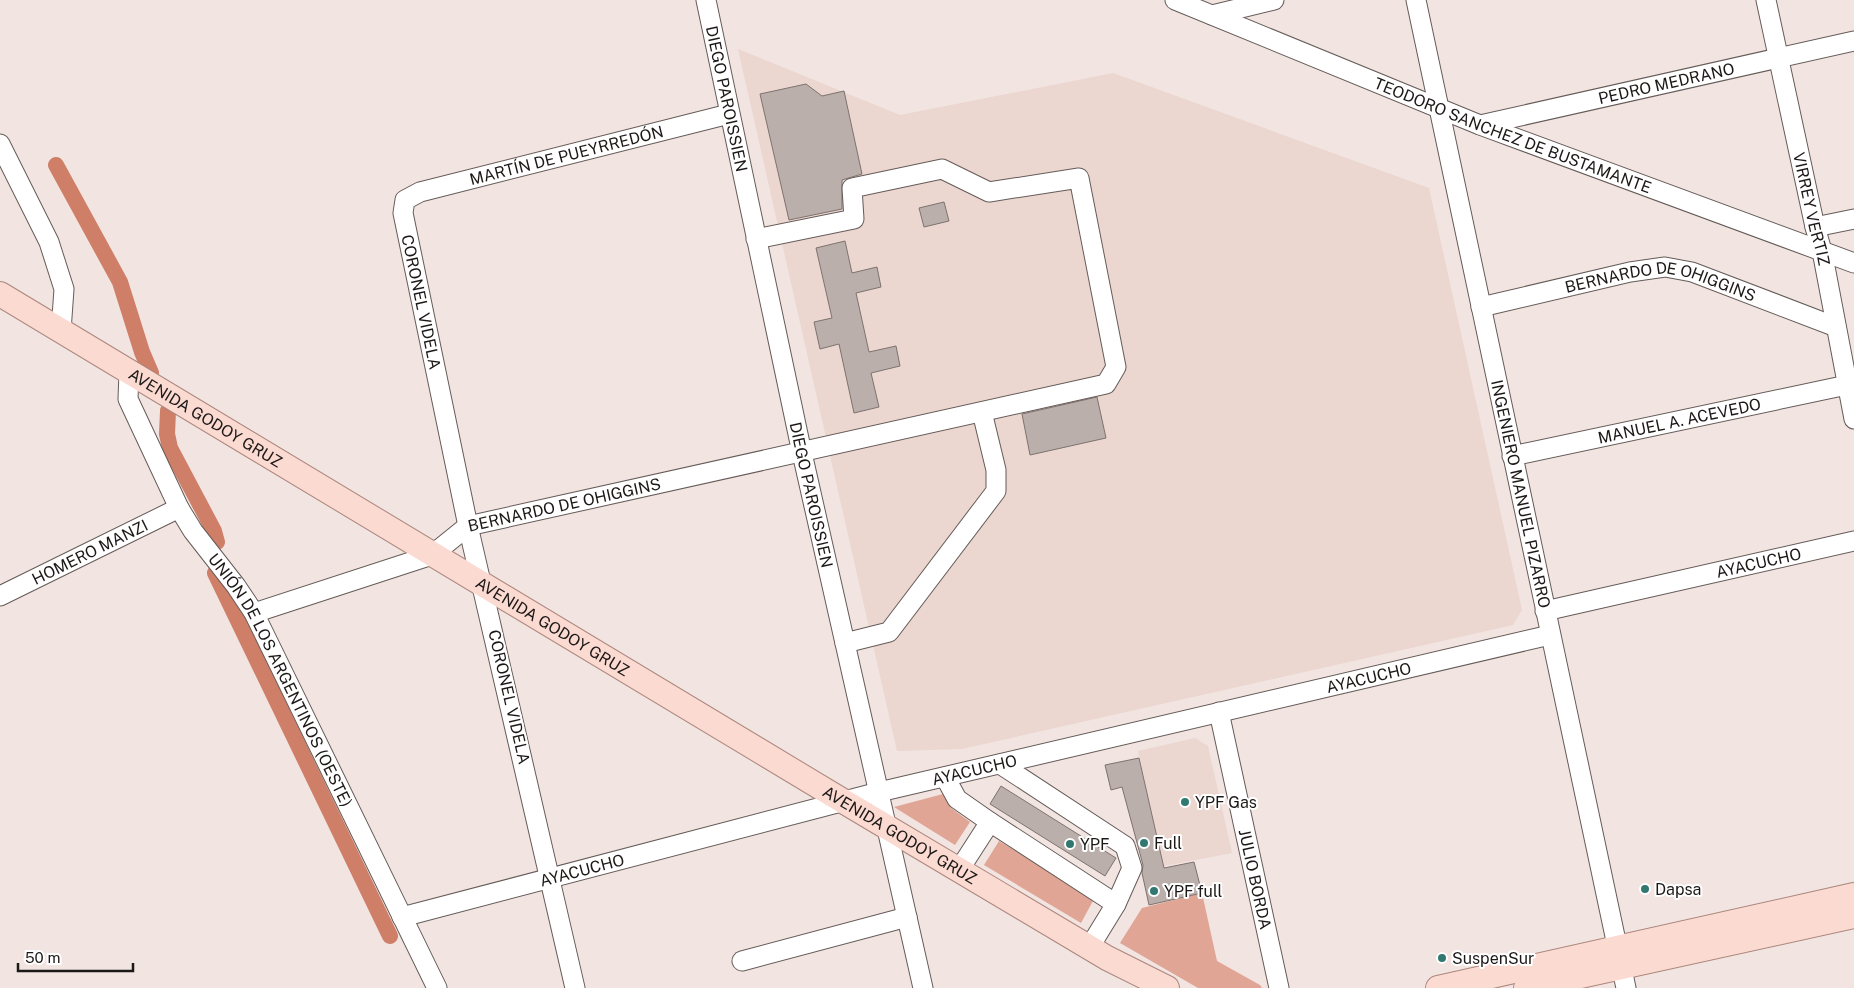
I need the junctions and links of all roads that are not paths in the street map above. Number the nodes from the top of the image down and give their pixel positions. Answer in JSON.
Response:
{"nodes":[{"id":1,"x":706,"y":0,"type":"edge"},
{"id":2,"x":1175,"y":0,"type":"edge"},
{"id":3,"x":1274,"y":0,"type":"edge"},
{"id":4,"x":1416,"y":0,"type":"edge"},
{"id":5,"x":1766,"y":0,"type":"edge"},
{"id":6,"x":1212,"y":15,"type":"junction"},
{"id":7,"x":1854,"y":41,"type":"edge"},
{"id":8,"x":1777,"y":57,"type":"junction"},
{"id":9,"x":1439,"y":107,"type":"junction"},
{"id":10,"x":729,"y":114,"type":"junction"},
{"id":11,"x":1480,"y":125,"type":"junction"},
{"id":12,"x":0,"y":144,"type":"edge"},
{"id":13,"x":405,"y":200,"type":"joint"},
{"id":14,"x":1854,"y":219,"type":"edge"},
{"id":15,"x":1814,"y":227,"type":"junction"},
{"id":16,"x":756,"y":239,"type":"junction"},
{"id":17,"x":1822,"y":251,"type":"junction"},
{"id":18,"x":1854,"y":263,"type":"edge"},
{"id":19,"x":0,"y":294,"type":"edge"},
{"id":20,"x":1481,"y":307,"type":"junction"},
{"id":21,"x":1836,"y":327,"type":"junction"},
{"id":22,"x":61,"y":331,"type":"junction"},
{"id":23,"x":129,"y":372,"type":"junction"},
{"id":24,"x":1847,"y":386,"type":"junction"},
{"id":25,"x":982,"y":412,"type":"junction"},
{"id":26,"x":1854,"y":419,"type":"edge"},
{"id":27,"x":802,"y":453,"type":"junction"},
{"id":28,"x":1512,"y":456,"type":"junction"},
{"id":29,"x":179,"y":508,"type":"junction"},
{"id":30,"x":468,"y":526,"type":"junction"},
{"id":31,"x":1854,"y":541,"type":"edge"},
{"id":32,"x":432,"y":554,"type":"junction"},
{"id":33,"x":483,"y":586,"type":"junction"},
{"id":34,"x":0,"y":596,"type":"edge"},
{"id":35,"x":1545,"y":610,"type":"junction"},
{"id":36,"x":254,"y":613,"type":"junction"},
{"id":37,"x":1550,"y":635,"type":"junction"},
{"id":38,"x":845,"y":643,"type":"junction"},
{"id":39,"x":1219,"y":712,"type":"junction"},
{"id":40,"x":1000,"y":764,"type":"junction"},
{"id":41,"x":945,"y":777,"type":"junction"},
{"id":42,"x":879,"y":792,"type":"junction"},
{"id":43,"x":842,"y":801,"type":"junction"},
{"id":44,"x":990,"y":822,"type":"junction"},
{"id":45,"x":887,"y":826,"type":"junction"},
{"id":46,"x":959,"y":870,"type":"junction"},
{"id":47,"x":550,"y":877,"type":"junction"},
{"id":48,"x":1854,"y":895,"type":"edge"},
{"id":49,"x":1116,"y":904,"type":"junction"},
{"id":50,"x":1854,"y":916,"type":"edge"},
{"id":51,"x":402,"y":917,"type":"junction"},
{"id":52,"x":907,"y":917,"type":"junction"},
{"id":53,"x":1098,"y":953,"type":"junction"},
{"id":54,"x":742,"y":961,"type":"dead end"},
{"id":55,"x":1622,"y":967,"type":"edge"},
{"id":56,"x":437,"y":988,"type":"edge"},
{"id":57,"x":575,"y":988,"type":"edge"},
{"id":58,"x":923,"y":988,"type":"edge"},
{"id":59,"x":1144,"y":988,"type":"edge"},
{"id":60,"x":1167,"y":988,"type":"edge"},
{"id":61,"x":1280,"y":988,"type":"edge"},
{"id":62,"x":1438,"y":988,"type":"edge"},
{"id":63,"x":1526,"y":988,"type":"edge"}],
"edges":[{"from":1,"to":10,"type":"street","name":"DIEGO PAROISSIEN"},
{"from":2,"to":6,"type":"street","name":"TEODORO SANCHEZ DE BUSTAMANTE"},
{"from":3,"to":6,"type":"street"},
{"from":4,"to":9,"type":"street","name":"INGENIERO MANUEL PIZARRO"},
{"from":5,"to":8,"type":"street","name":"VIRREY VERTIZ"},
{"from":6,"to":9,"type":"street","name":"TEODORO SANCHEZ DE BUSTAMANTE"},
{"from":7,"to":8,"type":"street","name":"PEDRO MEDRANO"},
{"from":8,"to":11,"type":"street","name":"PEDRO MEDRANO"},
{"from":8,"to":15,"type":"street","name":"VIRREY VERTIZ"},
{"from":9,"to":11,"type":"street","name":"TEODORO SANCHEZ DE BUSTAMANTE"},
{"from":9,"to":20,"type":"street","name":"INGENIERO MANUEL PIZARRO"},
{"from":10,"to":13,"type":"street","name":"MARTÍN DE PUEYRREDÓN"},
{"from":10,"to":16,"type":"street","name":"DIEGO PAROISSIEN"},
{"from":11,"to":17,"type":"street","name":"TEODORO SANCHEZ DE BUSTAMANTE"},
{"from":12,"to":22,"type":"street"},
{"from":13,"to":30,"type":"street","name":"CORONEL VIDELA"},
{"from":14,"to":15,"type":"street"},
{"from":15,"to":17,"type":"street","name":"VIRREY VERTIZ"},
{"from":16,"to":25,"type":"street","name":"BERNARDO DE OHIGGINS"},
{"from":16,"to":27,"type":"street","name":"DIEGO PAROISSIEN"},
{"from":17,"to":18,"type":"street","name":"TEODORO SANCHEZ DE BUSTAMANTE"},
{"from":17,"to":21,"type":"street","name":"VIRREY VERTIZ"},
{"from":19,"to":22,"type":"main road","name":"AVENIDA GODOY GRUZ"},
{"from":20,"to":21,"type":"street","name":"BERNARDO DE OHIGGINS"},
{"from":20,"to":28,"type":"street","name":"INGENIERO MANUEL PIZARRO"},
{"from":21,"to":24,"type":"street","name":"VIRREY VERTIZ"},
{"from":22,"to":23,"type":"main road","name":"AVENIDA GODOY GRUZ"},
{"from":23,"to":29,"type":"street","name":"UNIÓN DE LOS ARGENTINOS (OESTE)"},
{"from":23,"to":32,"type":"main road","name":"AVENIDA GODOY GRUZ"},
{"from":24,"to":26,"type":"street","name":"VIRREY VERTIZ"},
{"from":24,"to":28,"type":"street","name":"MANUEL A. ACEVEDO"},
{"from":25,"to":27,"type":"street","name":"BERNARDO DE OHIGGINS"},
{"from":25,"to":38,"type":"street"},
{"from":27,"to":30,"type":"street","name":"BERNARDO DE OHIGGINS"},
{"from":27,"to":38,"type":"street","name":"DIEGO PAROISSIEN"},
{"from":28,"to":35,"type":"street","name":"INGENIERO MANUEL PIZARRO"},
{"from":29,"to":34,"type":"street","name":"HOMERO MANZI"},
{"from":29,"to":36,"type":"street","name":"UNIÓN DE LOS ARGENTINOS (OESTE)"},
{"from":30,"to":32,"type":"street","name":"BERNARDO DE OHIGGINS"},
{"from":30,"to":33,"type":"street","name":"CORONEL VIDELA"},
{"from":31,"to":35,"type":"street","name":"AYACUCHO"},
{"from":32,"to":33,"type":"main road","name":"AVENIDA GODOY GRUZ"},
{"from":32,"to":36,"type":"street","name":"BERNARDO DE OHIGGINS"},
{"from":33,"to":43,"type":"main road","name":"AVENIDA GODOY GRUZ"},
{"from":33,"to":47,"type":"street","name":"CORONEL VIDELA"},
{"from":35,"to":37,"type":"street","name":"INGENIERO MANUEL PIZARRO"},
{"from":36,"to":51,"type":"street","name":"UNIÓN DE LOS ARGENTINOS (OESTE)"},
{"from":37,"to":39,"type":"street","name":"AYACUCHO"},
{"from":37,"to":55,"type":"street","name":"INGENIERO MANUEL PIZARRO"},
{"from":38,"to":42,"type":"street","name":"DIEGO PAROISSIEN"},
{"from":39,"to":40,"type":"street","name":"AYACUCHO"},
{"from":39,"to":61,"type":"street","name":"JULIO BORDA"},
{"from":40,"to":41,"type":"street","name":"AYACUCHO"},
{"from":40,"to":49,"type":"street"},
{"from":41,"to":42,"type":"street","name":"AYACUCHO"},
{"from":41,"to":44,"type":"street"},
{"from":42,"to":43,"type":"street","name":"AYACUCHO"},
{"from":42,"to":45,"type":"street","name":"DIEGO PAROISSIEN"},
{"from":43,"to":45,"type":"main road","name":"AVENIDA GODOY GRUZ"},
{"from":43,"to":47,"type":"street","name":"AYACUCHO"},
{"from":44,"to":46,"type":"street"},
{"from":44,"to":49,"type":"street"},
{"from":45,"to":46,"type":"main road","name":"AVENIDA GODOY GRUZ"},
{"from":45,"to":52,"type":"street","name":"DIEGO PAROISSIEN"},
{"from":46,"to":53,"type":"main road","name":"AVENIDA GODOY GRUZ"},
{"from":47,"to":51,"type":"street","name":"AYACUCHO"},
{"from":47,"to":57,"type":"street","name":"CORONEL VIDELA"},
{"from":48,"to":55,"type":"main road"},
{"from":49,"to":53,"type":"street"},
{"from":50,"to":55,"type":"main road"},
{"from":51,"to":56,"type":"street","name":"UNIÓN DE LOS ARGENTINOS (OESTE)"},
{"from":52,"to":54,"type":"street"},
{"from":52,"to":58,"type":"street","name":"DIEGO PAROISSIEN"},
{"from":53,"to":59,"type":"main road","name":"AVENIDA GODOY GRUZ"},
{"from":53,"to":60,"type":"main road","name":"AVENIDA GODOY GRUZ"},
{"from":55,"to":62,"type":"main road"},
{"from":55,"to":63,"type":"main road"}]}
